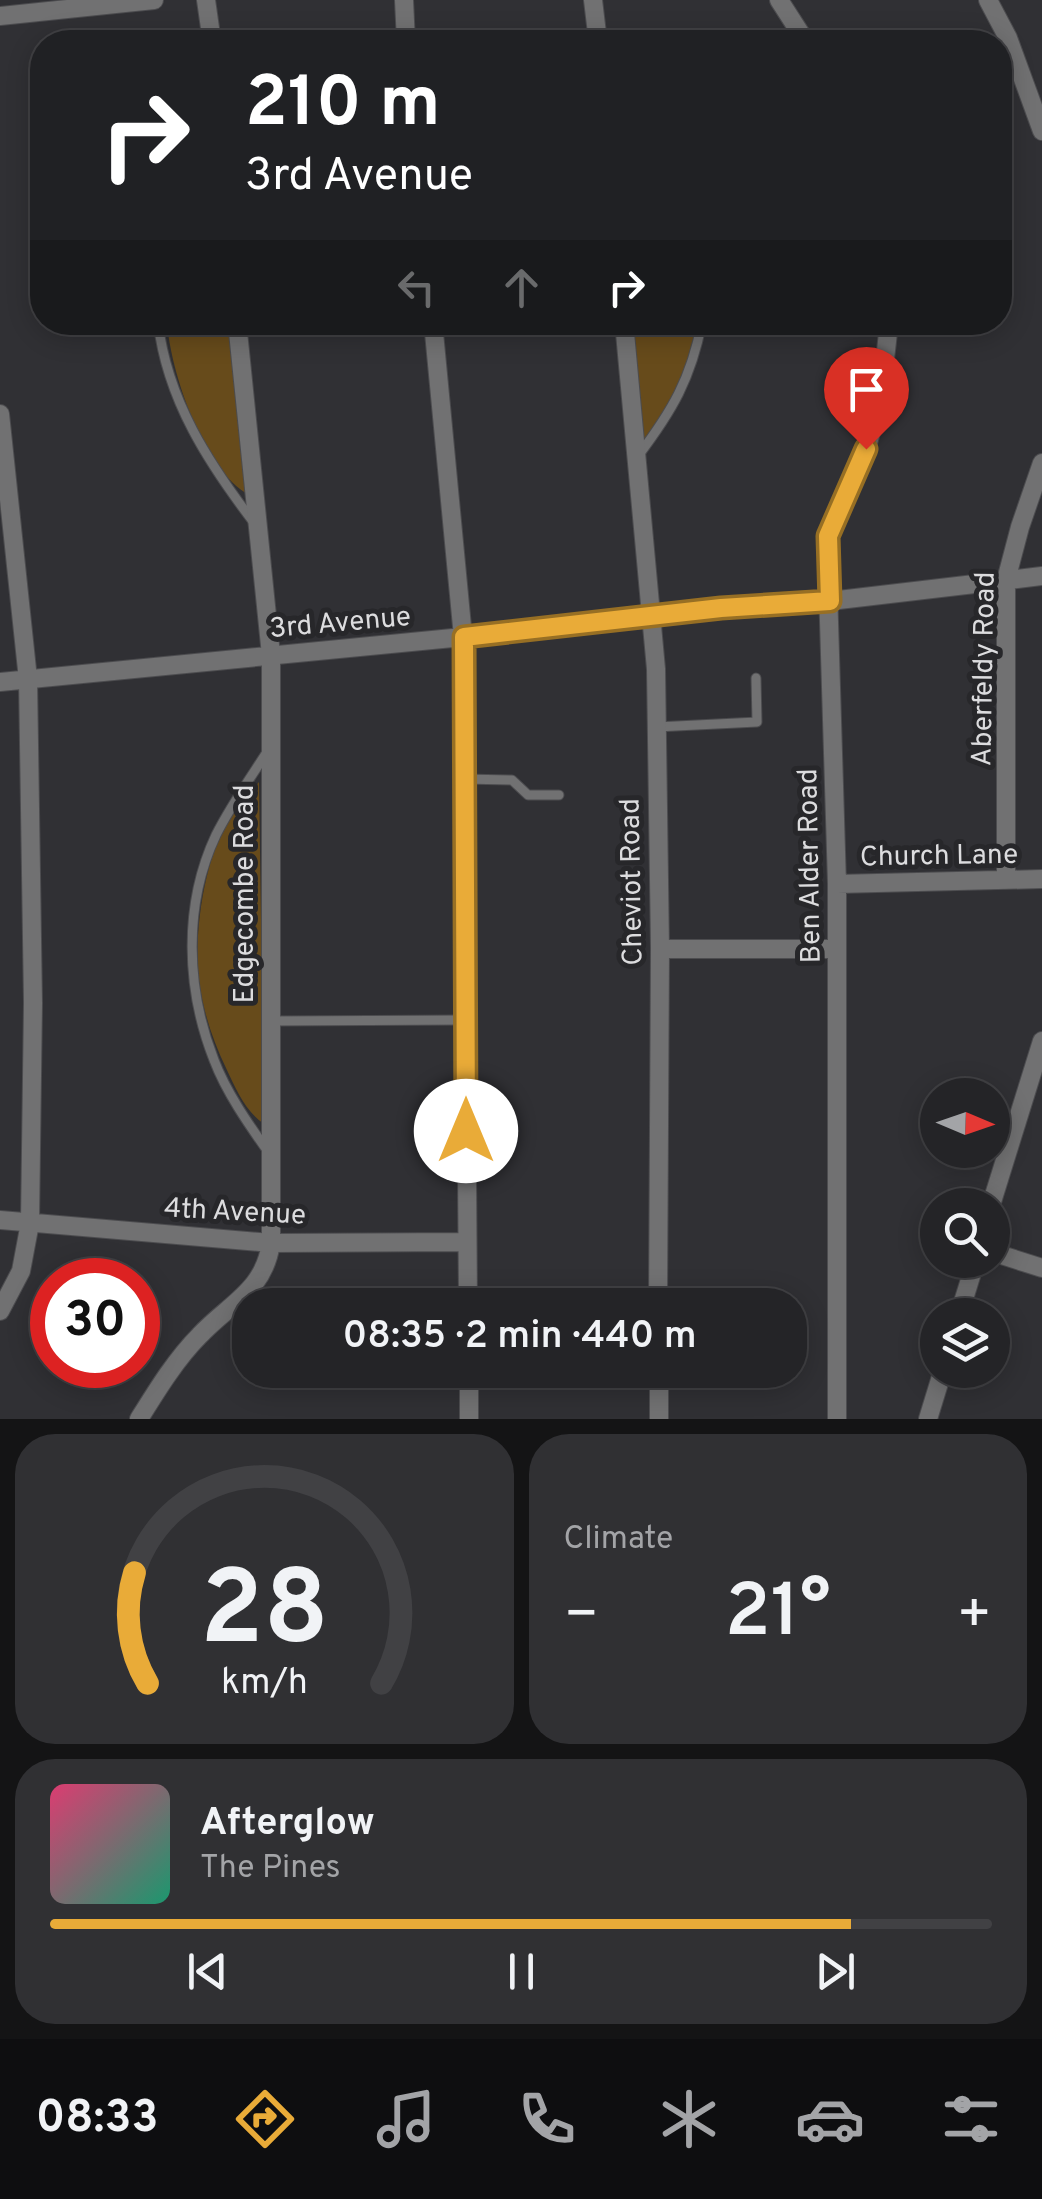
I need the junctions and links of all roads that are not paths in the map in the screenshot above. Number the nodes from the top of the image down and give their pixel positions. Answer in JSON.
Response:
{"nodes":[{"id":1,"x":154,"y":0,"type":"edge"},
{"id":2,"x":206,"y":0,"type":"edge"},
{"id":3,"x":404,"y":0,"type":"edge"},
{"id":4,"x":593,"y":0,"type":"edge"},
{"id":5,"x":779,"y":0,"type":"edge"},
{"id":6,"x":988,"y":0,"type":"edge"},
{"id":7,"x":0,"y":16,"type":"edge"},
{"id":8,"x":210,"y":30,"type":"edge"},
{"id":9,"x":405,"y":30,"type":"edge"},
{"id":10,"x":597,"y":30,"type":"edge"},
{"id":11,"x":798,"y":30,"type":"edge"},
{"id":12,"x":1004,"y":30,"type":"edge"},
{"id":13,"x":1012,"y":49,"type":"edge"},
{"id":14,"x":1042,"y":130,"type":"edge"},
{"id":15,"x":160,"y":335,"type":"edge"},
{"id":16,"x":238,"y":335,"type":"edge"},
{"id":17,"x":434,"y":335,"type":"edge"},
{"id":18,"x":625,"y":335,"type":"edge"},
{"id":19,"x":699,"y":335,"type":"edge"},
{"id":20,"x":887,"y":335,"type":"edge"},
{"id":21,"x":0,"y":414,"type":"edge"},
{"id":22,"x":637,"y":459,"type":"junction"},
{"id":23,"x":1042,"y":463,"type":"edge"},
{"id":24,"x":257,"y":526,"type":"junction"},
{"id":25,"x":1042,"y":576,"type":"edge"},
{"id":26,"x":1006,"y":580,"type":"junction"},
{"id":27,"x":830,"y":601,"type":"junction"},
{"id":28,"x":653,"y":617,"type":"junction"},
{"id":29,"x":464,"y":637,"type":"junction"},
{"id":30,"x":271,"y":655,"type":"junction"},
{"id":31,"x":756,"y":678,"type":"dead end"},
{"id":32,"x":28,"y":679,"type":"junction"},
{"id":33,"x":0,"y":682,"type":"edge"},
{"id":34,"x":656,"y":727,"type":"junction"},
{"id":35,"x":270,"y":747,"type":"junction"},
{"id":36,"x":464,"y":779,"type":"junction"},
{"id":37,"x":559,"y":795,"type":"dead end"},
{"id":38,"x":1042,"y":879,"type":"edge"},
{"id":39,"x":1006,"y":880,"type":"junction"},
{"id":40,"x":837,"y":884,"type":"junction"},
{"id":41,"x":660,"y":949,"type":"junction"},
{"id":42,"x":837,"y":949,"type":"junction"},
{"id":43,"x":270,"y":1020,"type":"junction"},
{"id":44,"x":466,"y":1020,"type":"junction"},
{"id":45,"x":1042,"y":1041,"type":"edge"},
{"id":46,"x":1037,"y":1077,"type":"edge"},
{"id":47,"x":271,"y":1156,"type":"junction"},
{"id":48,"x":997,"y":1188,"type":"edge"},
{"id":49,"x":0,"y":1220,"type":"edge"},
{"id":50,"x":30,"y":1223,"type":"junction"},
{"id":51,"x":467,"y":1242,"type":"junction"},
{"id":52,"x":270,"y":1243,"type":"junction"},
{"id":53,"x":1010,"y":1258,"type":"edge"},
{"id":54,"x":1042,"y":1268,"type":"edge"},
{"id":55,"x":468,"y":1288,"type":"edge"},
{"id":56,"x":658,"y":1288,"type":"edge"},
{"id":57,"x":0,"y":1310,"type":"edge"},
{"id":58,"x":468,"y":1388,"type":"edge"},
{"id":59,"x":659,"y":1388,"type":"edge"},
{"id":60,"x":937,"y":1388,"type":"edge"},
{"id":61,"x":139,"y":1419,"type":"edge"},
{"id":62,"x":469,"y":1419,"type":"edge"},
{"id":63,"x":659,"y":1419,"type":"edge"},
{"id":64,"x":837,"y":1419,"type":"edge"},
{"id":65,"x":928,"y":1419,"type":"edge"}],
"edges":[{"from":1,"to":7,"type":"street"},
{"from":2,"to":8,"type":"street"},
{"from":3,"to":9,"type":"street"},
{"from":4,"to":10,"type":"street"},
{"from":5,"to":11,"type":"street"},
{"from":6,"to":12,"type":"street"},
{"from":13,"to":14,"type":"street"},
{"from":15,"to":24,"type":"lane"},
{"from":16,"to":24,"type":"street","name":"Edgecombe Road"},
{"from":17,"to":29,"type":"street"},
{"from":18,"to":22,"type":"street","name":"Cheviot Road"},
{"from":19,"to":22,"type":"lane"},
{"from":20,"to":27,"type":"street","name":"Ben Alder Road"},
{"from":21,"to":32,"type":"street"},
{"from":22,"to":28,"type":"street","name":"Cheviot Road"},
{"from":23,"to":26,"type":"street","name":"Aberfeldy Road"},
{"from":24,"to":30,"type":"street","name":"Edgecombe Road"},
{"from":25,"to":26,"type":"street","name":"3rd Avenue"},
{"from":26,"to":27,"type":"street","name":"3rd Avenue"},
{"from":26,"to":39,"type":"street","name":"Aberfeldy Road"},
{"from":27,"to":28,"type":"street","name":"3rd Avenue"},
{"from":27,"to":40,"type":"street","name":"Ben Alder Road"},
{"from":28,"to":29,"type":"street","name":"3rd Avenue"},
{"from":28,"to":34,"type":"street","name":"Cheviot Road"},
{"from":29,"to":30,"type":"street","name":"3rd Avenue"},
{"from":29,"to":36,"type":"street"},
{"from":30,"to":32,"type":"street","name":"3rd Avenue"},
{"from":30,"to":35,"type":"street","name":"Edgecombe Road"},
{"from":31,"to":34,"type":"lane"},
{"from":32,"to":33,"type":"street","name":"3rd Avenue"},
{"from":32,"to":50,"type":"street"},
{"from":34,"to":41,"type":"street","name":"Cheviot Road"},
{"from":35,"to":43,"type":"street","name":"Edgecombe Road"},
{"from":35,"to":47,"type":"lane"},
{"from":36,"to":37,"type":"lane"},
{"from":36,"to":44,"type":"street"},
{"from":38,"to":39,"type":"street","name":"Church Lane"},
{"from":39,"to":40,"type":"street","name":"Church Lane"},
{"from":40,"to":42,"type":"street","name":"Ben Alder Road"},
{"from":41,"to":42,"type":"street"},
{"from":41,"to":56,"type":"street","name":"Cheviot Road"},
{"from":42,"to":64,"type":"street","name":"Ben Alder Road"},
{"from":43,"to":44,"type":"lane"},
{"from":43,"to":47,"type":"street","name":"Edgecombe Road"},
{"from":44,"to":51,"type":"street"},
{"from":45,"to":46,"type":"street"},
{"from":46,"to":48,"type":"street"},
{"from":47,"to":52,"type":"street","name":"Edgecombe Road"},
{"from":49,"to":50,"type":"street","name":"4th Avenue"},
{"from":50,"to":52,"type":"street","name":"4th Avenue"},
{"from":50,"to":57,"type":"street"},
{"from":51,"to":52,"type":"street","name":"4th Avenue"},
{"from":51,"to":55,"type":"street"},
{"from":52,"to":61,"type":"street","name":"Edgecombe Road"},
{"from":53,"to":54,"type":"street"},
{"from":58,"to":62,"type":"street"},
{"from":59,"to":63,"type":"street"},
{"from":60,"to":65,"type":"street"}]}
